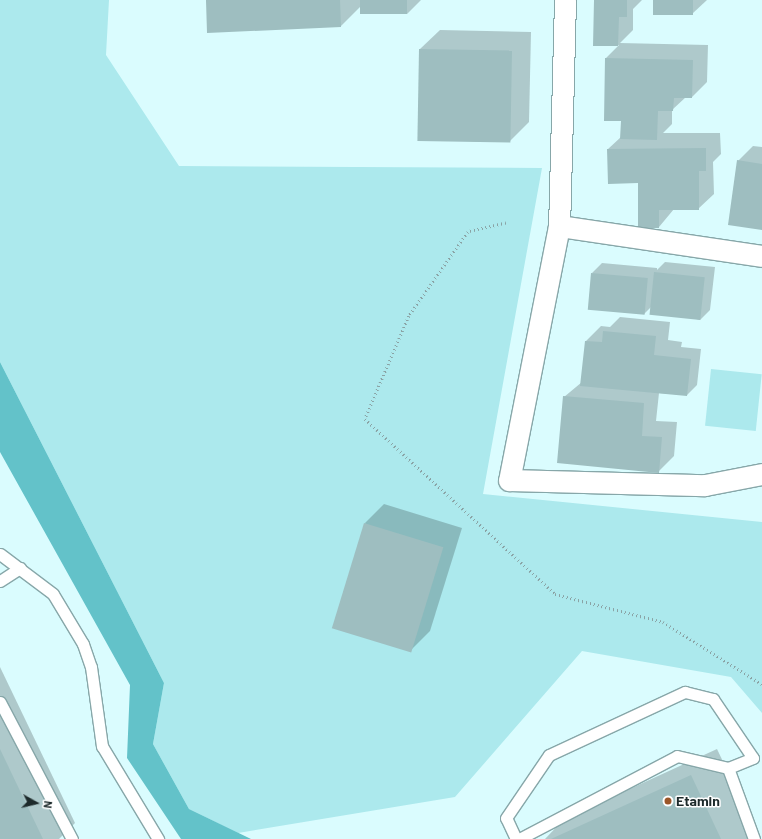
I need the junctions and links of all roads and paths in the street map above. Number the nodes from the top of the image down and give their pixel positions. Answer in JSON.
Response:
{"nodes":[{"id":1,"x":565,"y":0,"type":"edge"},
{"id":2,"x":559,"y":226,"type":"junction"},
{"id":3,"x":762,"y":256,"type":"edge"},
{"id":4,"x":762,"y":474,"type":"edge"},
{"id":5,"x":0,"y":554,"type":"edge"},
{"id":6,"x":20,"y":568,"type":"junction"},
{"id":7,"x":0,"y":581,"type":"edge"},
{"id":8,"x":0,"y":702,"type":"edge"},
{"id":9,"x":728,"y":768,"type":"junction"},
{"id":10,"x":72,"y":839,"type":"edge"},
{"id":11,"x":158,"y":839,"type":"edge"},
{"id":12,"x":516,"y":839,"type":"edge"},
{"id":13,"x":519,"y":839,"type":"edge"},
{"id":14,"x":754,"y":839,"type":"edge"}],
"edges":[{"from":1,"to":2,"type":"street"},
{"from":2,"to":3,"type":"street"},
{"from":2,"to":4,"type":"street"},
{"from":5,"to":6,"type":"lane"},
{"from":6,"to":7,"type":"lane"},
{"from":6,"to":11,"type":"lane"},
{"from":8,"to":10,"type":"lane"},
{"from":9,"to":12,"type":"lane"},
{"from":9,"to":13,"type":"lane"},
{"from":9,"to":14,"type":"lane"}]}
